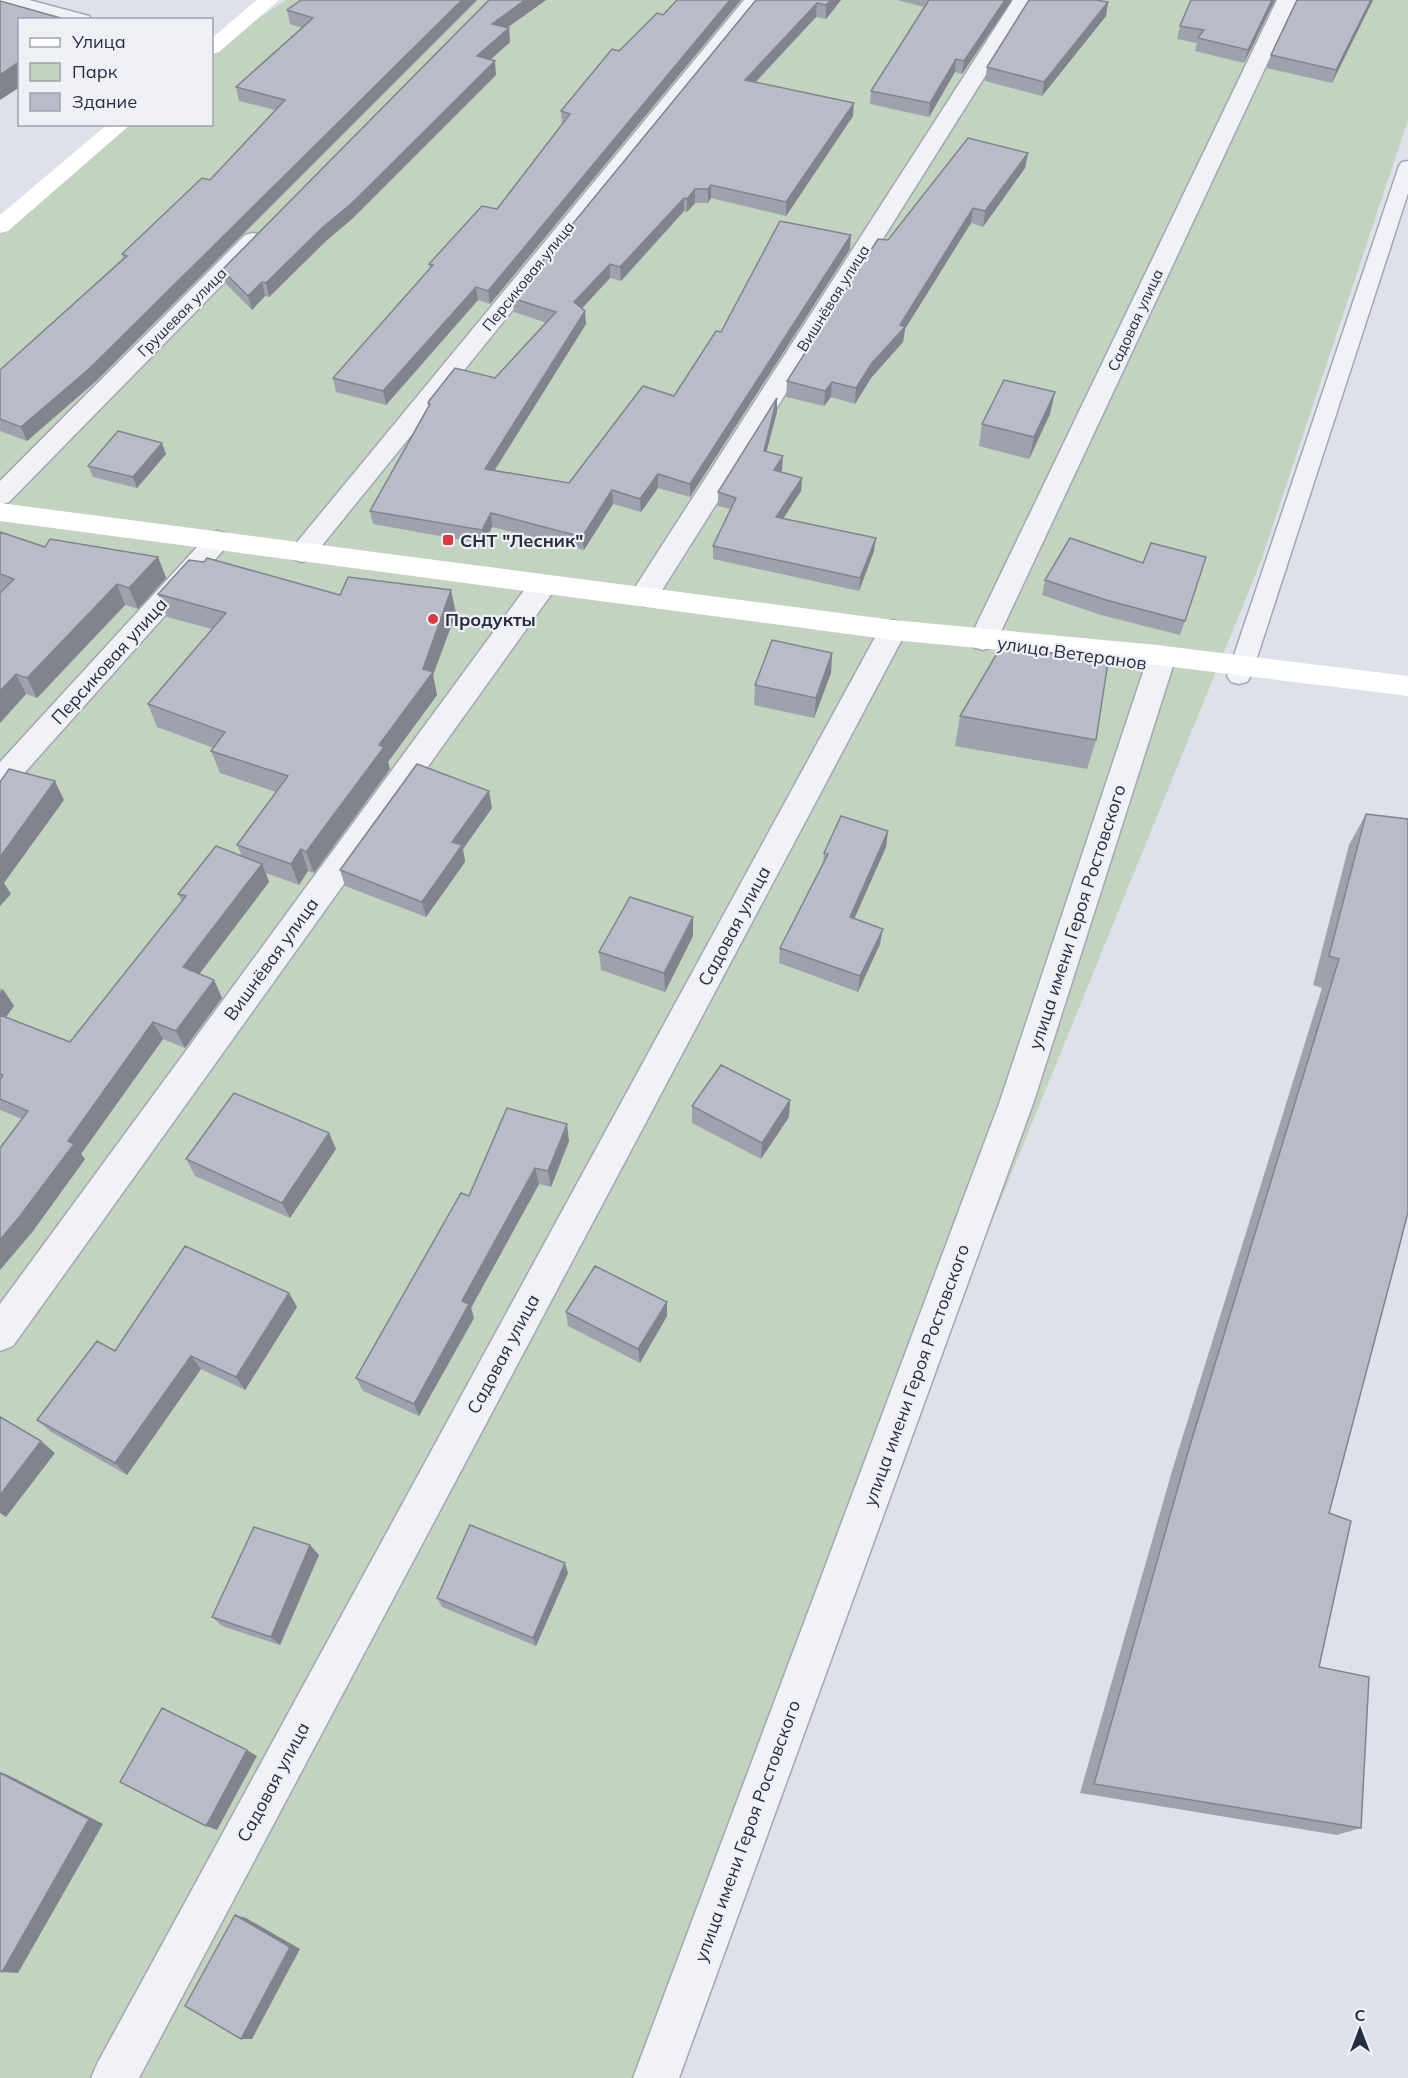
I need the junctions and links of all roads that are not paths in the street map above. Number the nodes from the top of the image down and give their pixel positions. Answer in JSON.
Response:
{"nodes":[{"id":1,"x":6,"y":0,"type":"edge"},
{"id":2,"x":269,"y":0,"type":"edge"},
{"id":3,"x":754,"y":0,"type":"edge"},
{"id":4,"x":1023,"y":0,"type":"edge"},
{"id":5,"x":1287,"y":0,"type":"edge"},
{"id":6,"x":74,"y":18,"type":"edge"},
{"id":7,"x":213,"y":47,"type":"edge"},
{"id":8,"x":118,"y":126,"type":"edge"},
{"id":9,"x":1408,"y":166,"type":"edge"},
{"id":10,"x":0,"y":226,"type":"edge"},
{"id":11,"x":266,"y":227,"type":"edge"},
{"id":12,"x":0,"y":496,"type":"edge"},
{"id":13,"x":0,"y":512,"type":"edge"},
{"id":14,"x":218,"y":540,"type":"junction"},
{"id":15,"x":303,"y":553,"type":"junction"},
{"id":16,"x":543,"y":585,"type":"junction"},
{"id":17,"x":644,"y":596,"type":"junction"},
{"id":18,"x":893,"y":630,"type":"junction"},
{"id":19,"x":983,"y":640,"type":"junction"},
{"id":20,"x":1159,"y":666,"type":"junction"},
{"id":21,"x":1240,"y":671,"type":"junction"},
{"id":22,"x":1408,"y":686,"type":"edge"},
{"id":23,"x":1408,"y":697,"type":"edge"},
{"id":24,"x":0,"y":781,"type":"edge"},
{"id":25,"x":0,"y":1334,"type":"edge"},
{"id":26,"x":114,"y":2078,"type":"edge"},
{"id":27,"x":656,"y":2078,"type":"edge"}],
"edges":[{"from":1,"to":6,"type":"street"},
{"from":2,"to":7,"type":"street"},
{"from":3,"to":15,"type":"street","name":"Персиковая улица"},
{"from":4,"to":17,"type":"street","name":"Вишнёвая улица"},
{"from":5,"to":19,"type":"street","name":"Садовая улица"},
{"from":8,"to":10,"type":"street"},
{"from":9,"to":21,"type":"lane"},
{"from":11,"to":12,"type":"street","name":"Грушевая улица"},
{"from":13,"to":14,"type":"street"},
{"from":14,"to":15,"type":"street"},
{"from":14,"to":24,"type":"street","name":"Персиковая улица"},
{"from":15,"to":16,"type":"street"},
{"from":16,"to":17,"type":"street"},
{"from":16,"to":25,"type":"street","name":"Вишнёвая улица"},
{"from":17,"to":18,"type":"street"},
{"from":18,"to":19,"type":"street"},
{"from":18,"to":26,"type":"street","name":"Садовая улица"},
{"from":19,"to":20,"type":"street","name":"улица Ветеранов"},
{"from":19,"to":21,"type":"street","name":"улица Ветеранов"},
{"from":20,"to":21,"type":"street","name":"улица Ветеранов"},
{"from":20,"to":27,"type":"street","name":"улица имени Героя Ростовского"},
{"from":21,"to":22,"type":"street","name":"улица Ветеранов"},
{"from":21,"to":23,"type":"street","name":"улица Ветеранов"}]}
